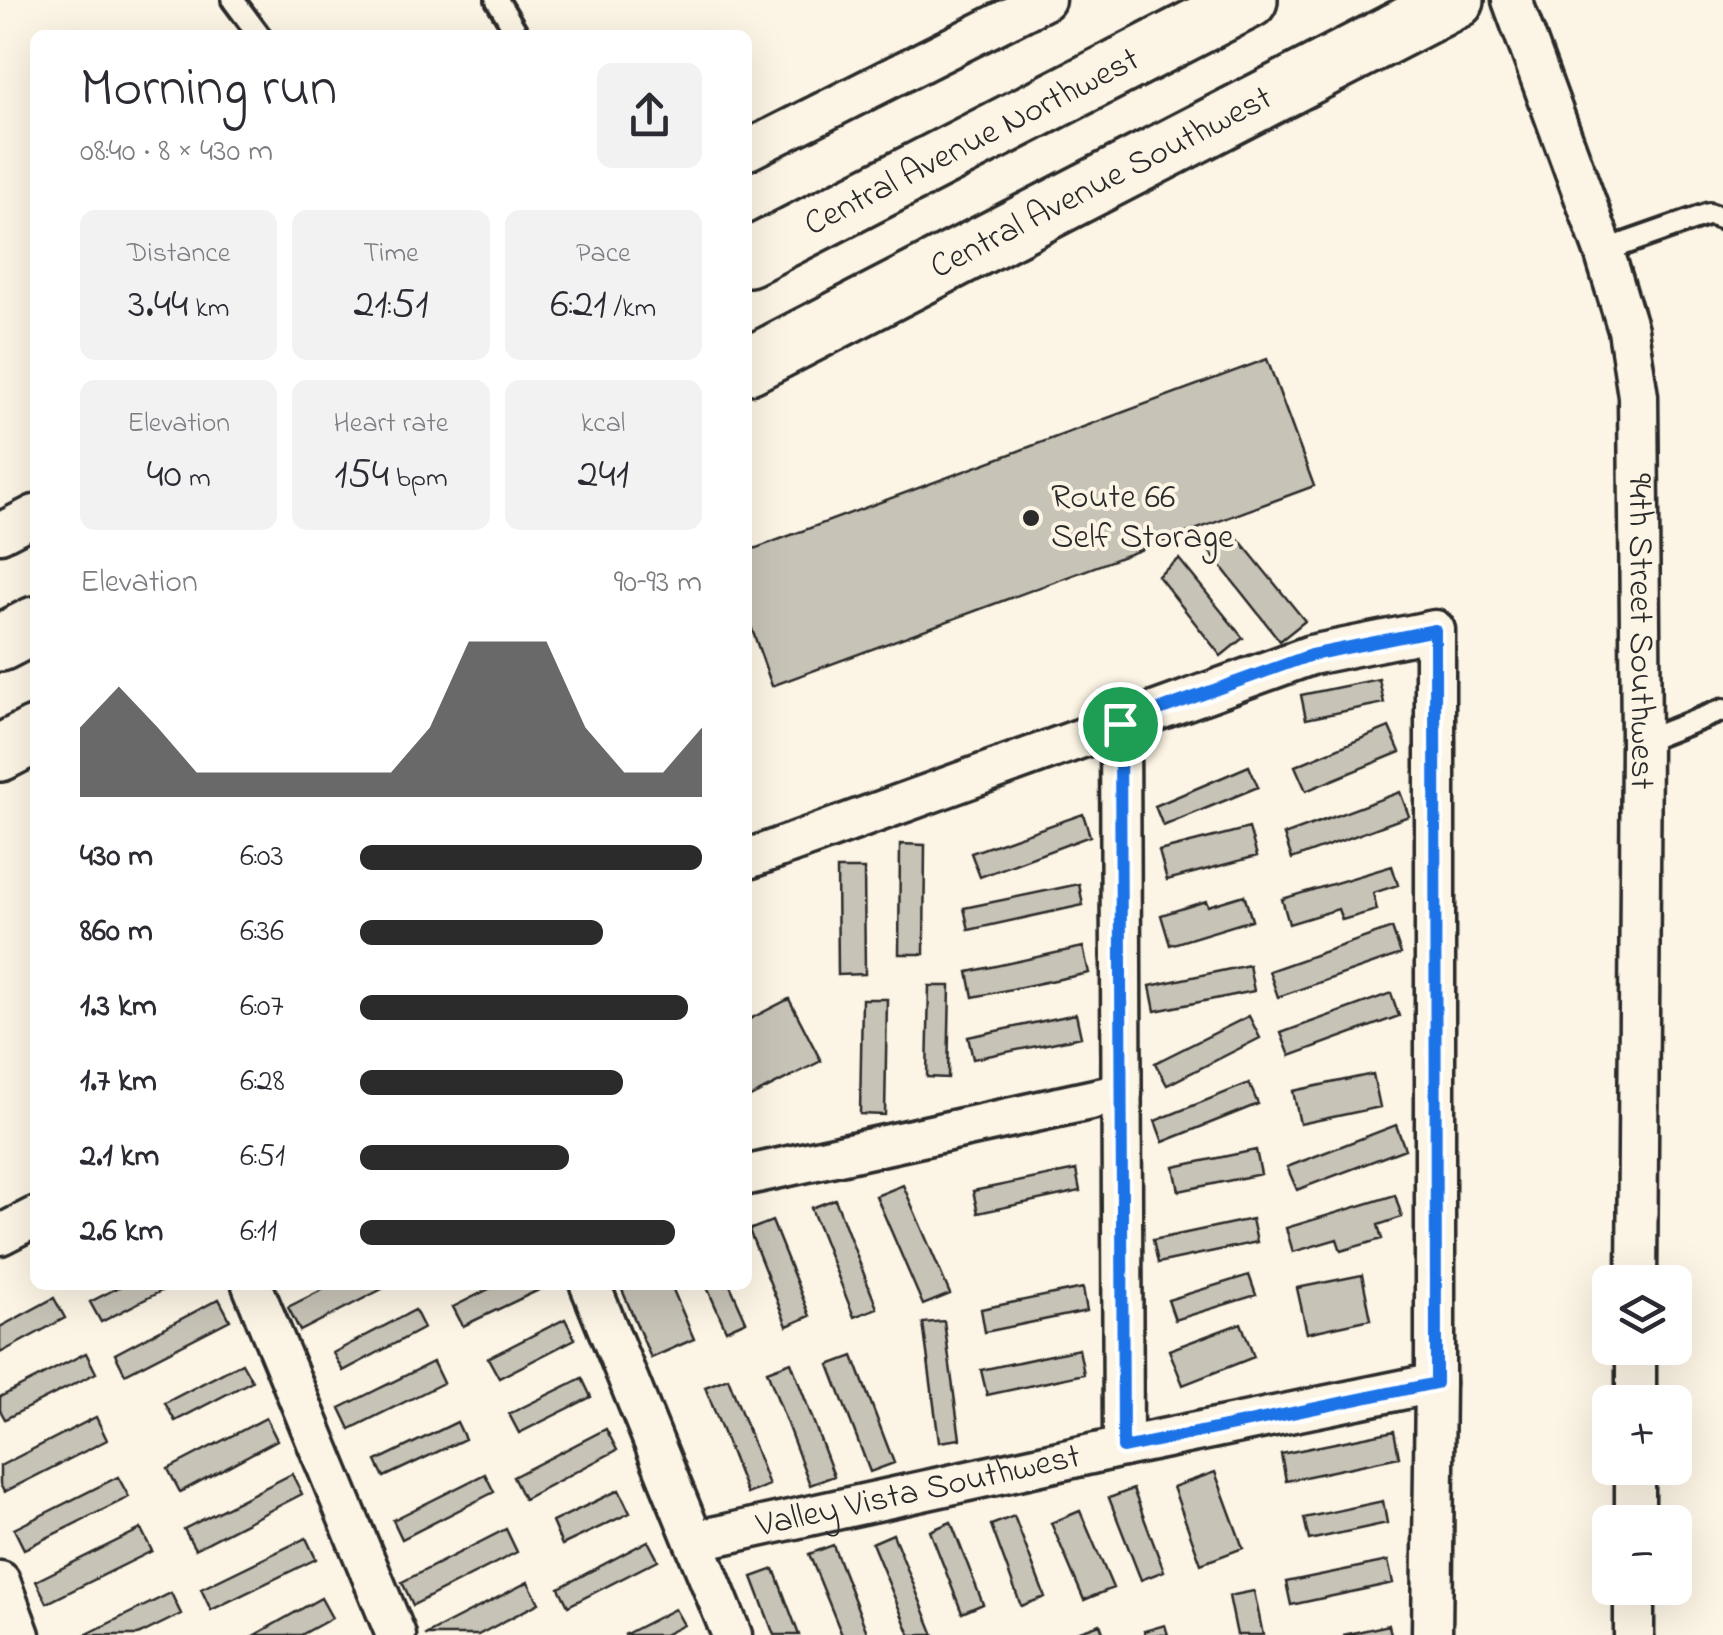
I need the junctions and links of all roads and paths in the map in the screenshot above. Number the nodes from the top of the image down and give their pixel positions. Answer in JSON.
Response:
{"nodes":[{"id":1,"x":233,"y":0,"type":"edge"},
{"id":2,"x":497,"y":0,"type":"edge"},
{"id":3,"x":1045,"y":0,"type":"edge"},
{"id":4,"x":1249,"y":0,"type":"edge"},
{"id":5,"x":1456,"y":0,"type":"edge"},
{"id":6,"x":1512,"y":0,"type":"edge"},
{"id":7,"x":254,"y":30,"type":"edge"},
{"id":8,"x":515,"y":30,"type":"edge"},
{"id":9,"x":752,"y":148,"type":"edge"},
{"id":10,"x":1723,"y":219,"type":"edge"},
{"id":11,"x":1604,"y":251,"type":"junction"},
{"id":12,"x":752,"y":256,"type":"edge"},
{"id":13,"x":752,"y":364,"type":"edge"},
{"id":14,"x":30,"y":518,"type":"edge"},
{"id":15,"x":0,"y":533,"type":"edge"},
{"id":16,"x":1723,"y":710,"type":"edge"},
{"id":17,"x":1120,"y":724,"type":"junction"},
{"id":18,"x":30,"y":738,"type":"edge"},
{"id":19,"x":1641,"y":742,"type":"junction"},
{"id":20,"x":0,"y":753,"type":"edge"},
{"id":21,"x":752,"y":858,"type":"edge"},
{"id":22,"x":1122,"y":1093,"type":"junction"},
{"id":23,"x":752,"y":1174,"type":"edge"},
{"id":24,"x":30,"y":1220,"type":"edge"},
{"id":25,"x":0,"y":1235,"type":"edge"},
{"id":26,"x":1637,"y":1265,"type":"edge"},
{"id":27,"x":254,"y":1290,"type":"edge"},
{"id":28,"x":592,"y":1290,"type":"edge"},
{"id":29,"x":1436,"y":1383,"type":"junction"},
{"id":30,"x":1123,"y":1448,"type":"junction"},
{"id":31,"x":694,"y":1541,"type":"junction"},
{"id":32,"x":0,"y":1581,"type":"edge"},
{"id":33,"x":1634,"y":1605,"type":"edge"},
{"id":34,"x":20,"y":1635,"type":"edge"},
{"id":35,"x":396,"y":1635,"type":"edge"},
{"id":36,"x":732,"y":1635,"type":"edge"},
{"id":37,"x":1432,"y":1635,"type":"edge"},
{"id":38,"x":1634,"y":1635,"type":"edge"}],
"edges":[{"from":1,"to":7,"type":"lane"},
{"from":2,"to":8,"type":"lane"},
{"from":3,"to":9,"type":"street"},
{"from":4,"to":12,"type":"main road","name":"Central Avenue Northwest"},
{"from":5,"to":13,"type":"main road","name":"Central Avenue Southwest"},
{"from":6,"to":11,"type":"street","name":"94th Street Southwest"},
{"from":10,"to":11,"type":"lane"},
{"from":11,"to":19,"type":"street","name":"94th Street Southwest"},
{"from":14,"to":15,"type":"street"},
{"from":16,"to":19,"type":"lane"},
{"from":17,"to":21,"type":"street"},
{"from":17,"to":22,"type":"street"},
{"from":17,"to":29,"type":"street"},
{"from":18,"to":20,"type":"main road"},
{"from":19,"to":26,"type":"street","name":"94th Street Southwest"},
{"from":22,"to":23,"type":"street"},
{"from":22,"to":30,"type":"street"},
{"from":24,"to":25,"type":"street"},
{"from":27,"to":35,"type":"street"},
{"from":28,"to":31,"type":"street"},
{"from":29,"to":30,"type":"street","name":"Valley Vista Southwest"},
{"from":29,"to":37,"type":"street"},
{"from":30,"to":31,"type":"street","name":"Valley Vista Southwest"},
{"from":31,"to":36,"type":"street"},
{"from":32,"to":34,"type":"street"},
{"from":33,"to":38,"type":"street"}]}
